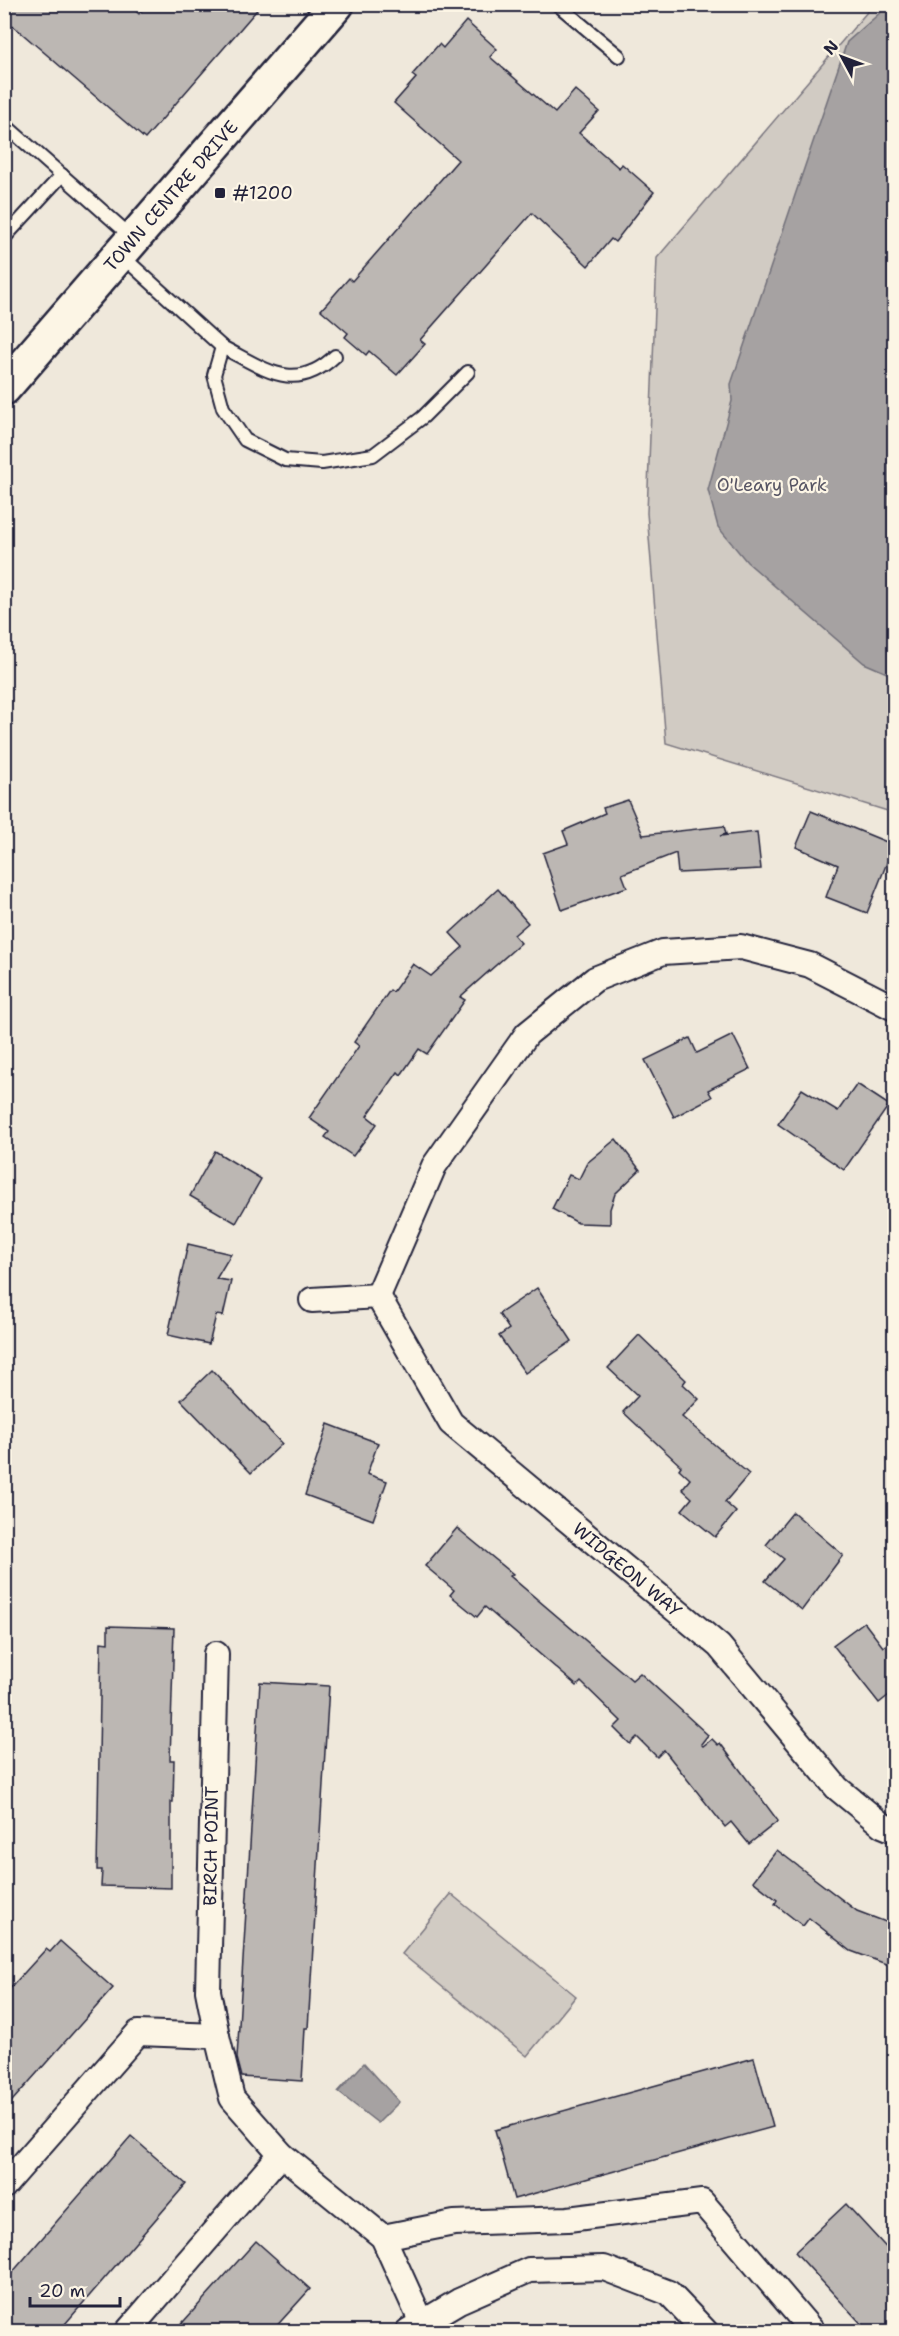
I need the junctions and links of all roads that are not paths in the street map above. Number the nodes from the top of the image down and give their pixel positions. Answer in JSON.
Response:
{"nodes":[{"id":1,"x":337,"y":4,"type":"edge"},
{"id":2,"x":557,"y":4,"type":"edge"},
{"id":3,"x":619,"y":56,"type":"dead end"},
{"id":4,"x":4,"y":124,"type":"edge"},
{"id":5,"x":62,"y":175,"type":"junction"},
{"id":6,"x":4,"y":238,"type":"edge"},
{"id":7,"x":127,"y":246,"type":"junction"},
{"id":8,"x":222,"y":347,"type":"junction"},
{"id":9,"x":334,"y":356,"type":"dead end"},
{"id":10,"x":468,"y":372,"type":"dead end"},
{"id":11,"x":4,"y":388,"type":"edge"},
{"id":12,"x":894,"y":1008,"type":"edge"},
{"id":13,"x":378,"y":1296,"type":"junction"},
{"id":14,"x":312,"y":1300,"type":"dead end"},
{"id":15,"x":216,"y":1654,"type":"dead end"},
{"id":16,"x":894,"y":1830,"type":"edge"},
{"id":17,"x":217,"y":2036,"type":"junction"},
{"id":18,"x":281,"y":2154,"type":"junction"},
{"id":19,"x":4,"y":2186,"type":"edge"},
{"id":20,"x":382,"y":2238,"type":"junction"},
{"id":21,"x":414,"y":2327,"type":"edge"},
{"id":22,"x":127,"y":2331,"type":"edge"},
{"id":23,"x":706,"y":2331,"type":"edge"},
{"id":24,"x":813,"y":2331,"type":"edge"}],
"edges":[{"from":1,"to":7,"type":"street","name":"TOWN CENTRE DRIVE"},
{"from":2,"to":3,"type":"lane"},
{"from":4,"to":5,"type":"lane"},
{"from":5,"to":6,"type":"lane"},
{"from":5,"to":7,"type":"lane"},
{"from":7,"to":8,"type":"lane"},
{"from":7,"to":11,"type":"street","name":"TOWN CENTRE DRIVE"},
{"from":8,"to":9,"type":"lane"},
{"from":8,"to":10,"type":"lane"},
{"from":12,"to":13,"type":"street"},
{"from":13,"to":14,"type":"street"},
{"from":13,"to":16,"type":"street","name":"WIDGEON WAY"},
{"from":15,"to":17,"type":"street","name":"BIRCH POINT"},
{"from":17,"to":18,"type":"street","name":"BIRCH POINT"},
{"from":17,"to":19,"type":"street"},
{"from":18,"to":20,"type":"street","name":"BIRCH POINT"},
{"from":18,"to":22,"type":"street"},
{"from":20,"to":21,"type":"street","name":"BIRCH POINT"},
{"from":20,"to":24,"type":"street"},
{"from":21,"to":23,"type":"street"}]}
